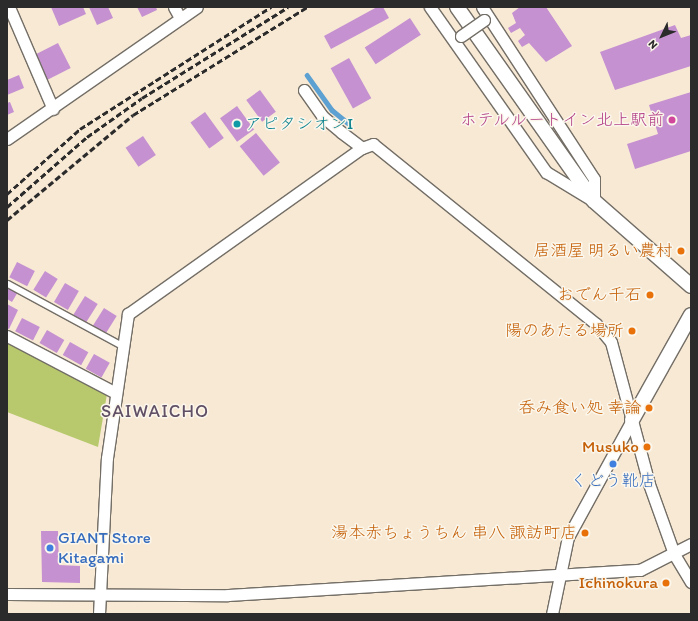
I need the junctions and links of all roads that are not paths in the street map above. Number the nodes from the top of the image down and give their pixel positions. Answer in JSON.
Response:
{"nodes":[{"id":1,"x":9,"y":7,"type":"edge"},
{"id":2,"x":174,"y":7,"type":"edge"},
{"id":3,"x":197,"y":7,"type":"edge"},
{"id":4,"x":430,"y":7,"type":"edge"},
{"id":5,"x":457,"y":7,"type":"edge"},
{"id":6,"x":482,"y":7,"type":"edge"},
{"id":7,"x":180,"y":18,"type":"junction"},
{"id":8,"x":487,"y":19,"type":"junction"},
{"id":9,"x":458,"y":38,"type":"junction"},
{"id":10,"x":304,"y":90,"type":"dead end"},
{"id":11,"x":52,"y":109,"type":"junction"},
{"id":12,"x":7,"y":139,"type":"edge"},
{"id":13,"x":362,"y":148,"type":"junction"},
{"id":14,"x":594,"y":201,"type":"junction"},
{"id":15,"x":8,"y":284,"type":"dead end"},
{"id":16,"x":691,"y":286,"type":"edge"},
{"id":17,"x":691,"y":315,"type":"edge"},
{"id":18,"x":7,"y":336,"type":"edge"},
{"id":19,"x":121,"y":345,"type":"junction"},
{"id":20,"x":114,"y":392,"type":"junction"},
{"id":21,"x":632,"y":420,"type":"junction"},
{"id":22,"x":691,"y":544,"type":"edge"},
{"id":23,"x":674,"y":554,"type":"junction"},
{"id":24,"x":561,"y":573,"type":"junction"},
{"id":25,"x":691,"y":582,"type":"edge"},
{"id":26,"x":99,"y":593,"type":"junction"},
{"id":27,"x":7,"y":594,"type":"edge"},
{"id":28,"x":99,"y":614,"type":"edge"},
{"id":29,"x":552,"y":614,"type":"edge"}],
"edges":[{"from":1,"to":11,"type":"street"},
{"from":2,"to":7,"type":"street"},
{"from":3,"to":7,"type":"street"},
{"from":4,"to":9,"type":"street"},
{"from":5,"to":14,"type":"street"},
{"from":6,"to":8,"type":"street"},
{"from":7,"to":11,"type":"street"},
{"from":8,"to":9,"type":"street","bridge":true},
{"from":8,"to":14,"type":"street"},
{"from":9,"to":14,"type":"street"},
{"from":10,"to":13,"type":"street"},
{"from":11,"to":12,"type":"street"},
{"from":13,"to":19,"type":"street"},
{"from":13,"to":21,"type":"street"},
{"from":14,"to":16,"type":"street"},
{"from":15,"to":19,"type":"lane"},
{"from":17,"to":21,"type":"street"},
{"from":18,"to":20,"type":"street"},
{"from":19,"to":20,"type":"street"},
{"from":20,"to":26,"type":"street"},
{"from":21,"to":23,"type":"street"},
{"from":21,"to":24,"type":"street"},
{"from":22,"to":23,"type":"street"},
{"from":23,"to":24,"type":"street"},
{"from":23,"to":25,"type":"street"},
{"from":24,"to":26,"type":"street"},
{"from":24,"to":29,"type":"street"},
{"from":26,"to":27,"type":"street"},
{"from":26,"to":28,"type":"street"}]}
